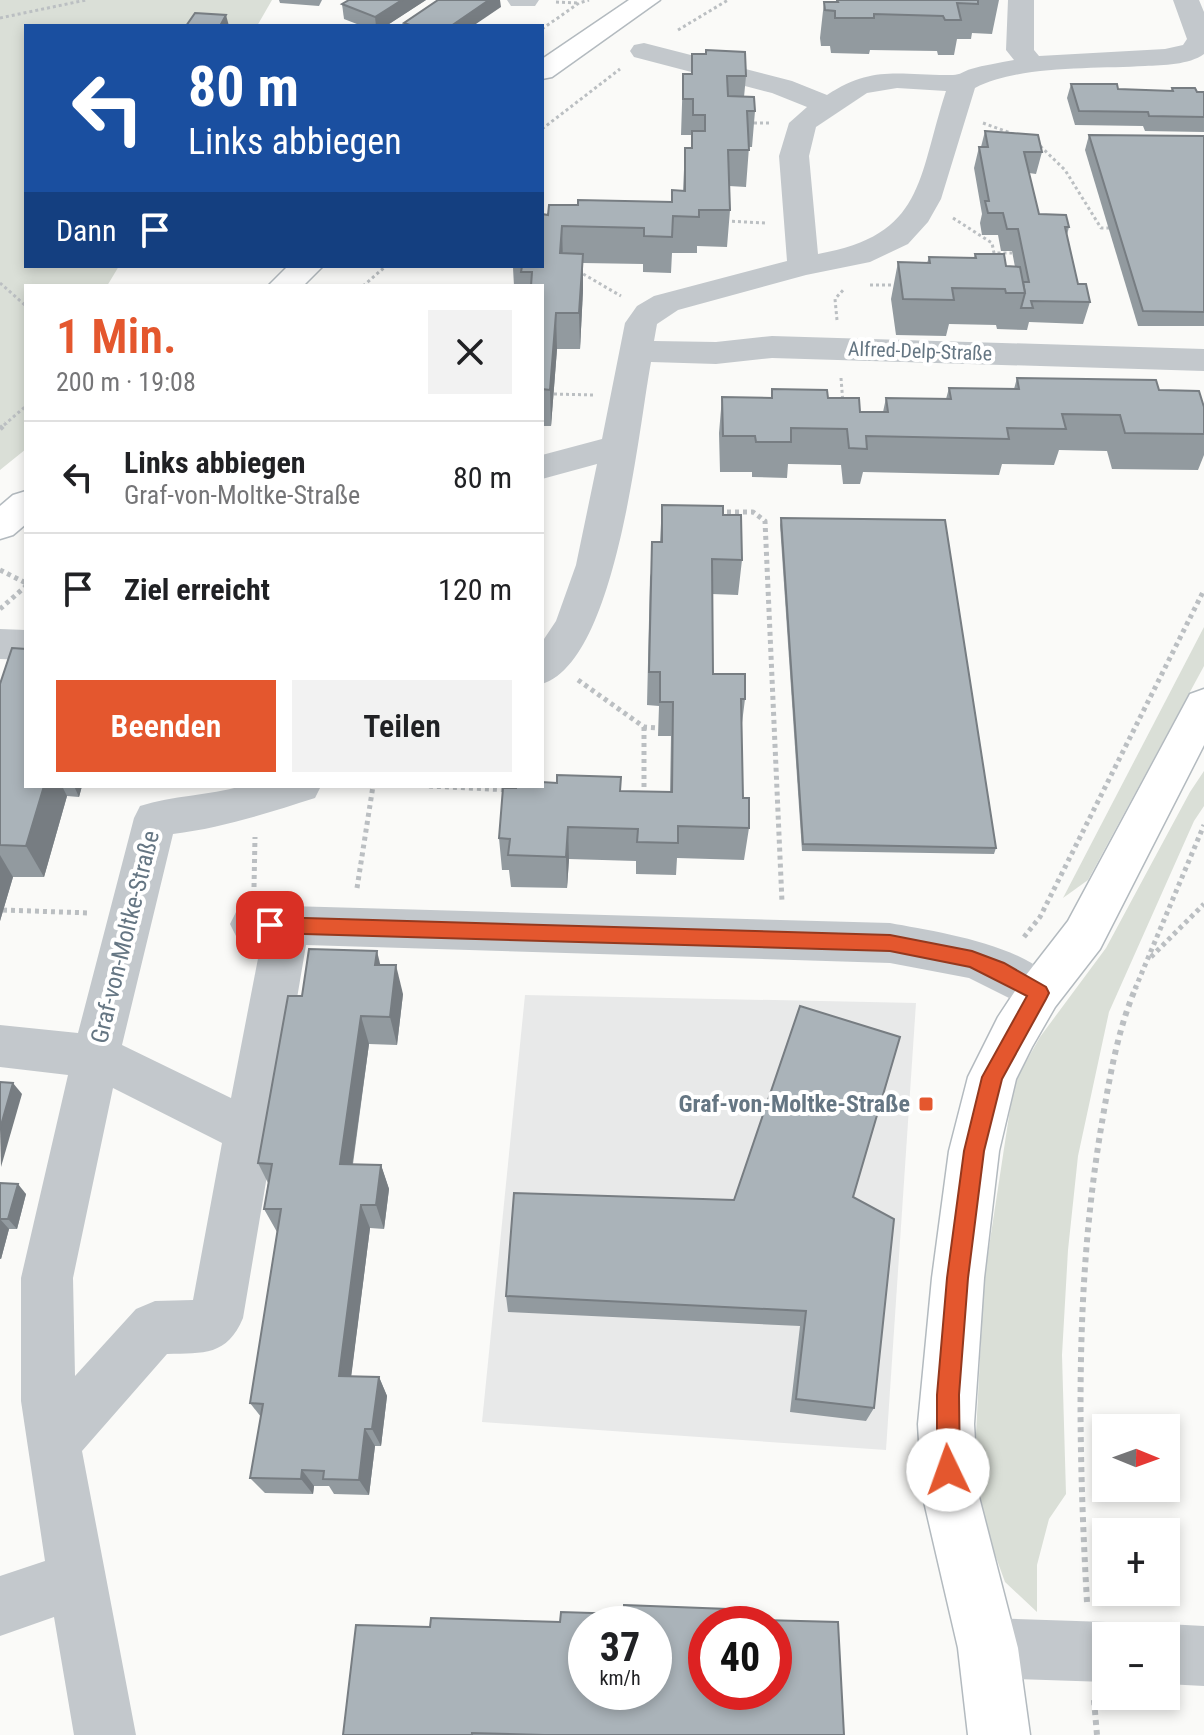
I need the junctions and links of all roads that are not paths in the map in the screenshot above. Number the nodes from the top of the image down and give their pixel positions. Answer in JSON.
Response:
{"nodes":[{"id":1,"x":520,"y":0,"type":"edge"},
{"id":2,"x":647,"y":0,"type":"edge"},
{"id":3,"x":1021,"y":0,"type":"edge"},
{"id":4,"x":1186,"y":0,"type":"edge"},
{"id":5,"x":539,"y":1,"type":"edge"},
{"id":6,"x":644,"y":51,"type":"road end"},
{"id":7,"x":1031,"y":65,"type":"junction"},
{"id":8,"x":544,"y":70,"type":"edge"},
{"id":9,"x":962,"y":84,"type":"junction"},
{"id":10,"x":815,"y":114,"type":"junction"},
{"id":11,"x":803,"y":266,"type":"junction"},
{"id":12,"x":305,"y":268,"type":"edge"},
{"id":13,"x":286,"y":284,"type":"edge"},
{"id":14,"x":637,"y":351,"type":"junction"},
{"id":15,"x":1204,"y":360,"type":"edge"},
{"id":16,"x":618,"y":446,"type":"junction"},
{"id":17,"x":544,"y":466,"type":"edge"},
{"id":18,"x":24,"y":506,"type":"edge"},
{"id":19,"x":0,"y":526,"type":"edge"},
{"id":20,"x":0,"y":644,"type":"edge"},
{"id":21,"x":24,"y":645,"type":"edge"},
{"id":22,"x":546,"y":665,"type":"edge"},
{"id":23,"x":1204,"y":705,"type":"edge"},
{"id":24,"x":278,"y":794,"type":"edge"},
{"id":25,"x":159,"y":802,"type":"edge"},
{"id":26,"x":1018,"y":981,"type":"junction"},
{"id":27,"x":0,"y":1046,"type":"edge"},
{"id":28,"x":96,"y":1056,"type":"junction"},
{"id":29,"x":249,"y":1132,"type":"junction"},
{"id":30,"x":53,"y":1442,"type":"junction"},
{"id":31,"x":76,"y":1580,"type":"junction"},
{"id":32,"x":0,"y":1606,"type":"edge"},
{"id":33,"x":988,"y":1648,"type":"junction"},
{"id":34,"x":1092,"y":1652,"type":"edge"},
{"id":35,"x":1180,"y":1655,"type":"edge"},
{"id":36,"x":1204,"y":1656,"type":"edge"},
{"id":37,"x":105,"y":1735,"type":"edge"},
{"id":38,"x":999,"y":1735,"type":"edge"}],
"edges":[{"from":1,"to":5,"type":"street"},
{"from":2,"to":8,"type":"street"},
{"from":3,"to":7,"type":"street"},
{"from":4,"to":7,"type":"street"},
{"from":6,"to":10,"type":"street"},
{"from":7,"to":9,"type":"street"},
{"from":9,"to":10,"type":"street"},
{"from":9,"to":11,"type":"street"},
{"from":10,"to":11,"type":"street"},
{"from":11,"to":14,"type":"street"},
{"from":12,"to":13,"type":"street"},
{"from":14,"to":15,"type":"street","name":"Alfred-Delp-Straße"},
{"from":14,"to":16,"type":"street"},
{"from":16,"to":17,"type":"street"},
{"from":16,"to":22,"type":"street"},
{"from":18,"to":19,"type":"street"},
{"from":20,"to":21,"type":"street"},
{"from":23,"to":26,"type":"street"},
{"from":24,"to":25,"type":"street","name":"Graf-von-Moltke-Straße"},
{"from":25,"to":28,"type":"street","name":"Graf-von-Moltke-Straße"},
{"from":26,"to":29,"type":"street"},
{"from":26,"to":33,"type":"street"},
{"from":27,"to":28,"type":"street","name":"Graf-von-Moltke-Straße"},
{"from":28,"to":29,"type":"street"},
{"from":28,"to":30,"type":"street","name":"Graf-von-Moltke-Straße"},
{"from":29,"to":30,"type":"street"},
{"from":30,"to":31,"type":"street","name":"Graf-von-Moltke-Straße"},
{"from":31,"to":32,"type":"street"},
{"from":31,"to":37,"type":"street","name":"Graf-von-Moltke-Straße"},
{"from":33,"to":34,"type":"street"},
{"from":33,"to":38,"type":"street"},
{"from":35,"to":36,"type":"street"}]}
